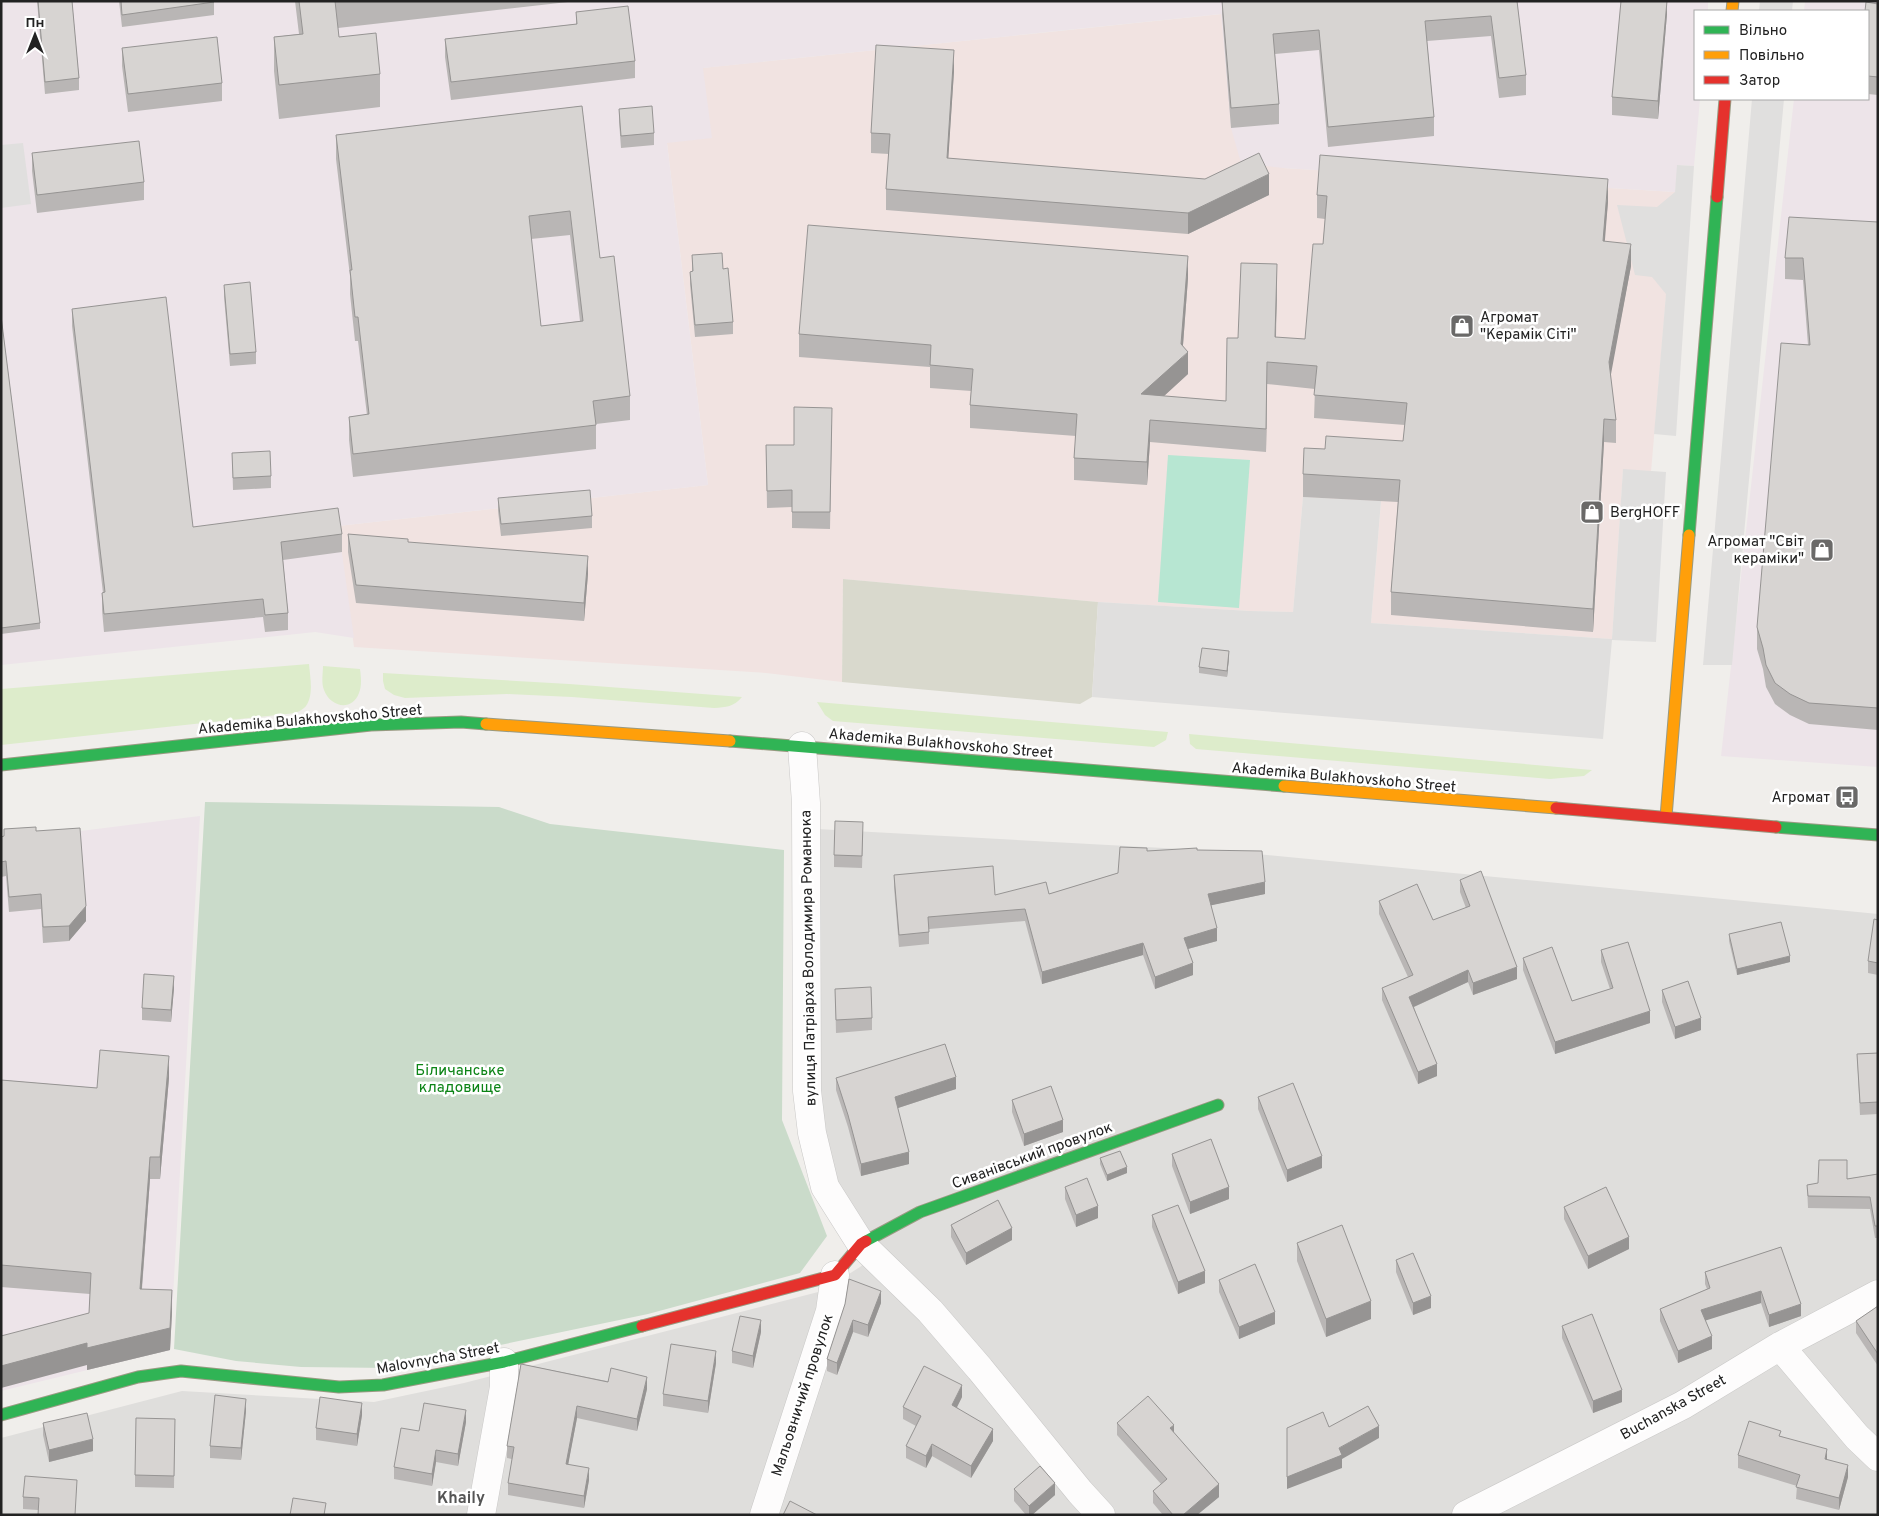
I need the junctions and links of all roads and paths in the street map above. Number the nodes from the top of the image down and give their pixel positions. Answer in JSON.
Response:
{"nodes":[{"id":1,"x":1726,"y":100,"type":"edge"},
{"id":2,"x":802,"y":746,"type":"junction"},
{"id":3,"x":1,"y":765,"type":"edge"},
{"id":4,"x":1666,"y":817,"type":"junction"},
{"id":5,"x":1878,"y":836,"type":"edge"},
{"id":6,"x":1218,"y":1105,"type":"dead end"},
{"id":7,"x":861,"y":1244,"type":"junction"},
{"id":8,"x":835,"y":1275,"type":"junction"},
{"id":9,"x":1878,"y":1294,"type":"edge"},
{"id":10,"x":1780,"y":1346,"type":"junction"},
{"id":11,"x":504,"y":1362,"type":"junction"},
{"id":12,"x":1,"y":1415,"type":"edge"},
{"id":13,"x":1878,"y":1457,"type":"edge"},
{"id":14,"x":481,"y":1515,"type":"edge"},
{"id":15,"x":764,"y":1515,"type":"edge"},
{"id":16,"x":1101,"y":1515,"type":"edge"},
{"id":17,"x":1466,"y":1515,"type":"edge"}],
"edges":[{"from":1,"to":4,"type":"street"},
{"from":2,"to":3,"type":"street","name":"Akademika Bulakhovskoho Street"},
{"from":2,"to":4,"type":"street","name":"Akademika Bulakhovskoho Street"},
{"from":2,"to":7,"type":"street","name":"вулиця Патріарха Володимира Романюка"},
{"from":4,"to":5,"type":"street","name":"Akademika Bulakhovskoho Street"},
{"from":6,"to":7,"type":"street","name":"Сиванівський провулок"},
{"from":7,"to":8,"type":"street"},
{"from":7,"to":16,"type":"street","name":"вулиця Патріарха Володимира Романюка"},
{"from":8,"to":11,"type":"street","name":"Malovnycha Street"},
{"from":8,"to":15,"type":"street","name":"Мальовничий провулок"},
{"from":9,"to":10,"type":"street","name":"Buchanska Street"},
{"from":10,"to":13,"type":"street"},
{"from":10,"to":17,"type":"street","name":"Buchanska Street"},
{"from":11,"to":12,"type":"street","name":"Malovnycha Street"},
{"from":11,"to":14,"type":"street"}]}
